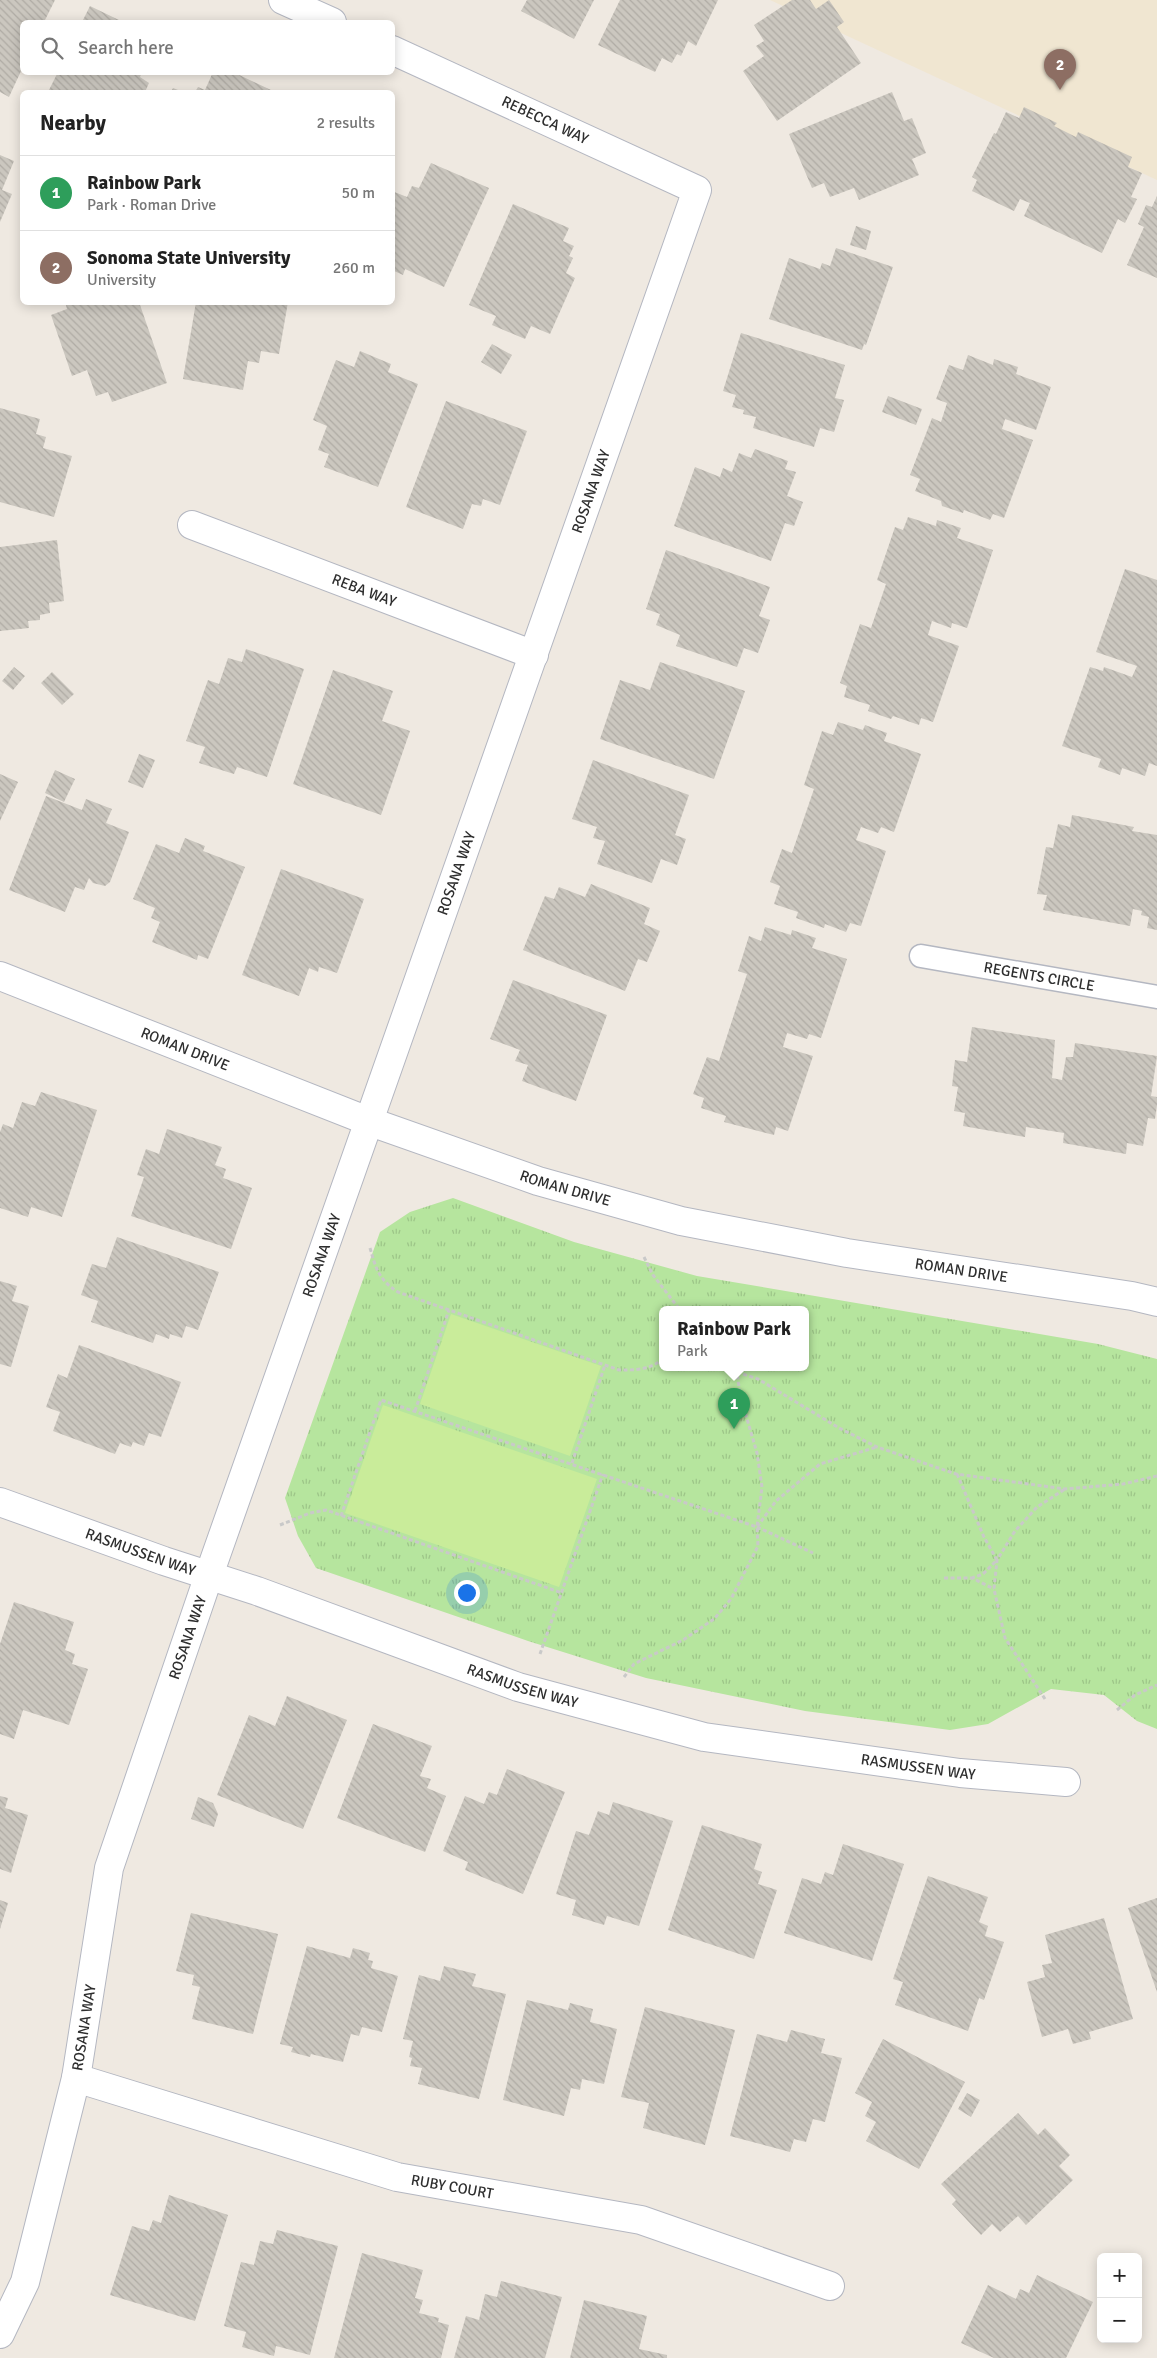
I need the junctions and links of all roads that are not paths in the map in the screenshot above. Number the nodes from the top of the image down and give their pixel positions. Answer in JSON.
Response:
{"nodes":[{"id":1,"x":283,"y":0,"type":"edge"},
{"id":2,"x":328,"y":20,"type":"edge"},
{"id":3,"x":395,"y":51,"type":"edge"},
{"id":4,"x":697,"y":190,"type":"joint"},
{"id":5,"x":192,"y":525,"type":"dead end"},
{"id":6,"x":534,"y":655,"type":"junction"},
{"id":7,"x":921,"y":956,"type":"dead end"},
{"id":8,"x":0,"y":976,"type":"edge"},
{"id":9,"x":1157,"y":997,"type":"edge"},
{"id":10,"x":368,"y":1121,"type":"junction"},
{"id":11,"x":1157,"y":1302,"type":"edge"},
{"id":12,"x":0,"y":1502,"type":"edge"},
{"id":13,"x":209,"y":1575,"type":"junction"},
{"id":14,"x":1066,"y":1782,"type":"dead end"},
{"id":15,"x":76,"y":2078,"type":"junction"},
{"id":16,"x":830,"y":2286,"type":"dead end"},
{"id":17,"x":0,"y":2334,"type":"edge"}],
"edges":[{"from":1,"to":2,"type":"street"},
{"from":3,"to":4,"type":"street","name":"REBECCA WAY"},
{"from":4,"to":6,"type":"street","name":"ROSANA WAY"},
{"from":5,"to":6,"type":"street","name":"REBA WAY"},
{"from":6,"to":10,"type":"street","name":"ROSANA WAY"},
{"from":7,"to":9,"type":"lane","name":"REGENTS CIRCLE"},
{"from":8,"to":10,"type":"street","name":"ROMAN DRIVE"},
{"from":10,"to":11,"type":"street","name":"ROMAN DRIVE"},
{"from":10,"to":13,"type":"street","name":"ROSANA WAY"},
{"from":12,"to":13,"type":"street","name":"RASMUSSEN WAY"},
{"from":13,"to":14,"type":"street","name":"RASMUSSEN WAY"},
{"from":13,"to":15,"type":"street","name":"ROSANA WAY"},
{"from":15,"to":16,"type":"street","name":"RUBY COURT"},
{"from":15,"to":17,"type":"street","name":"ROSANA WAY"}]}
